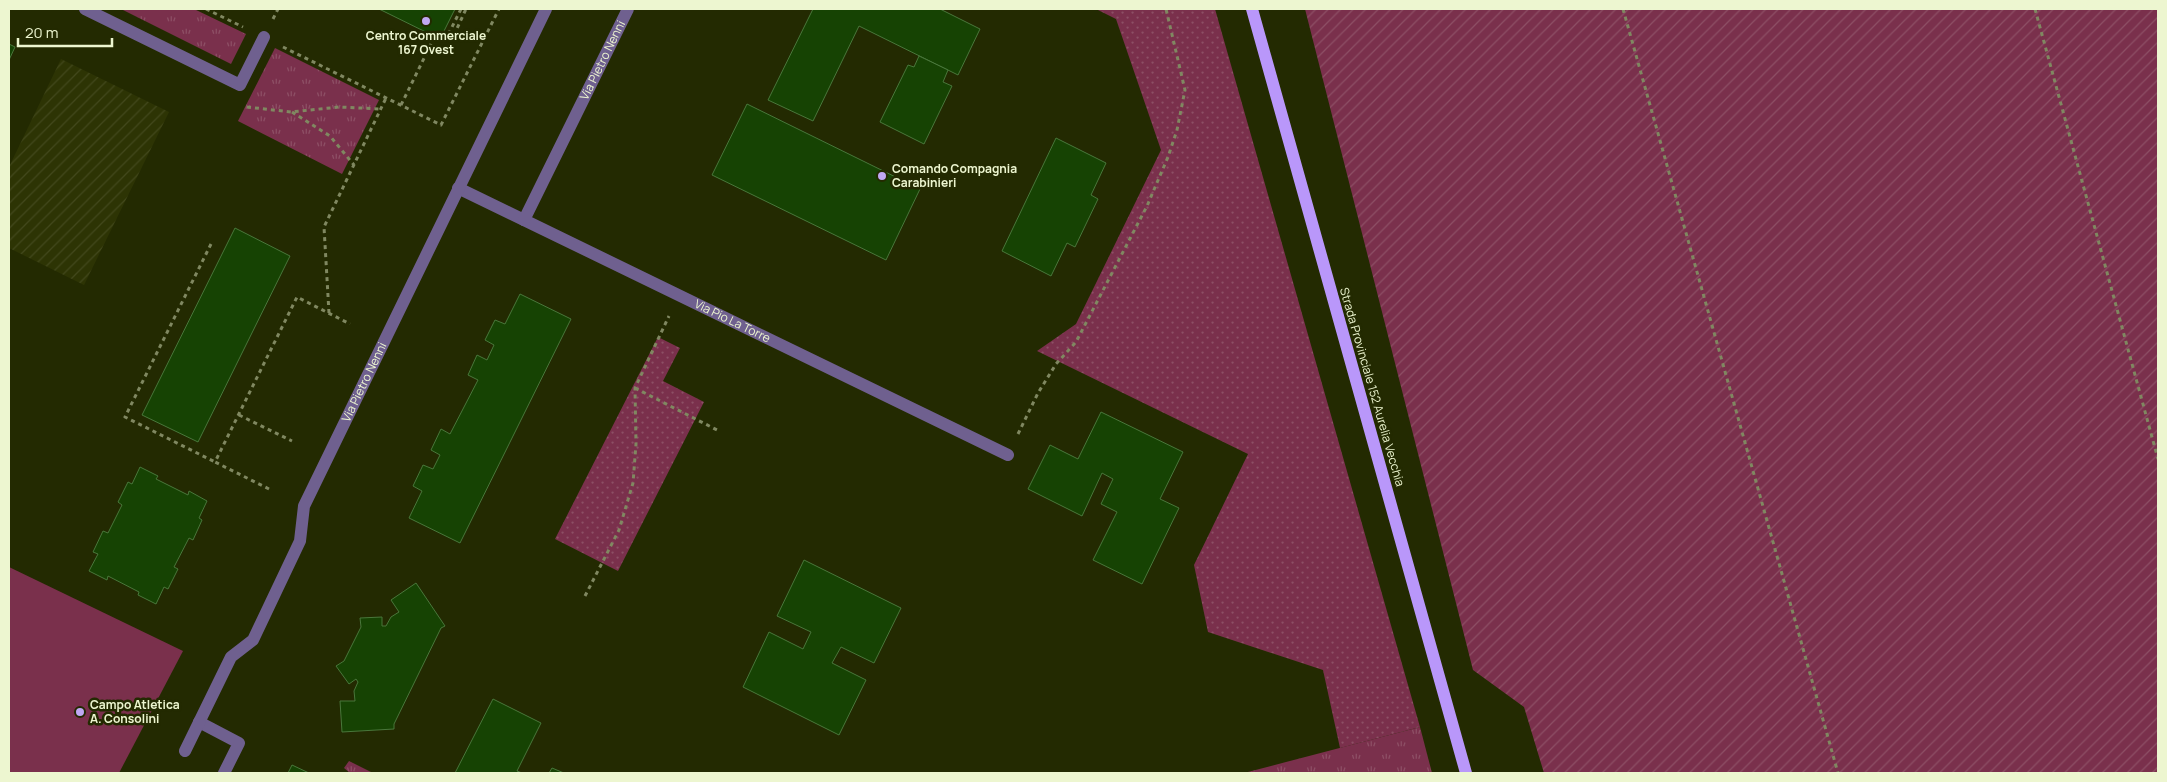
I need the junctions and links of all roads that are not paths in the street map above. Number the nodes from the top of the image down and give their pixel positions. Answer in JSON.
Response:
{"nodes":[{"id":1,"x":85,"y":9,"type":"edge"},
{"id":2,"x":546,"y":9,"type":"edge"},
{"id":3,"x":628,"y":9,"type":"edge"},
{"id":4,"x":1252,"y":9,"type":"edge"},
{"id":5,"x":264,"y":37,"type":"road end"},
{"id":6,"x":458,"y":188,"type":"junction"},
{"id":7,"x":524,"y":220,"type":"junction"},
{"id":8,"x":1008,"y":454,"type":"road end"},
{"id":9,"x":199,"y":722,"type":"junction"},
{"id":10,"x":185,"y":751,"type":"dead end"},
{"id":11,"x":224,"y":773,"type":"edge"},
{"id":12,"x":1466,"y":773,"type":"edge"}],
"edges":[{"from":1,"to":5,"type":"street"},
{"from":2,"to":6,"type":"street","name":"Via Pietro Nenni"},
{"from":3,"to":7,"type":"street","name":"Via Pietro Nenni"},
{"from":4,"to":12,"type":"main road","name":"Strada Provinciale 152 Aurelia Vecchia"},
{"from":6,"to":7,"type":"street","name":"Via Pio La Torre"},
{"from":6,"to":9,"type":"street","name":"Via Pietro Nenni"},
{"from":7,"to":8,"type":"street","name":"Via Pio La Torre"},
{"from":9,"to":10,"type":"street","name":"Via Pietro Nenni"},
{"from":9,"to":11,"type":"street"}]}
